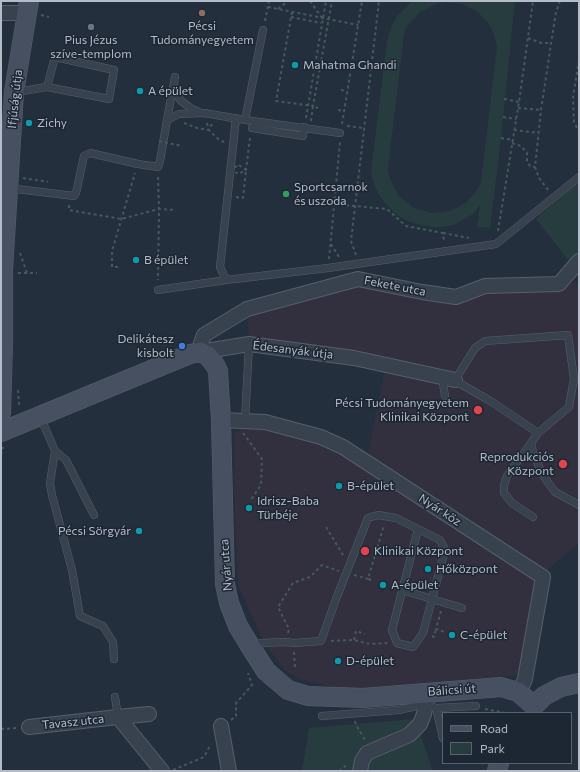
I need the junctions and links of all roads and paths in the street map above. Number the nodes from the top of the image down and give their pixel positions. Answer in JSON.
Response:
{"nodes":[{"id":1,"x":269,"y":1,"type":"edge"},
{"id":2,"x":288,"y":1,"type":"edge"},
{"id":3,"x":310,"y":1,"type":"edge"},
{"id":4,"x":326,"y":1,"type":"edge"},
{"id":5,"x":332,"y":1,"type":"edge"},
{"id":6,"x":362,"y":1,"type":"edge"},
{"id":7,"x":380,"y":1,"type":"edge"},
{"id":8,"x":533,"y":1,"type":"edge"},
{"id":9,"x":560,"y":1,"type":"edge"},
{"id":10,"x":268,"y":7,"type":"junction"},
{"id":11,"x":278,"y":9,"type":"junction"},
{"id":12,"x":31,"y":10,"type":"edge"},
{"id":13,"x":292,"y":12,"type":"junction"},
{"id":14,"x":1,"y":13,"type":"edge"},
{"id":15,"x":49,"y":17,"type":"dead end"},
{"id":16,"x":291,"y":17,"type":"junction"},
{"id":17,"x":322,"y":18,"type":"junction"},
{"id":18,"x":329,"y":19,"type":"junction"},
{"id":19,"x":321,"y":23,"type":"junction"},
{"id":20,"x":358,"y":25,"type":"junction"},
{"id":21,"x":263,"y":30,"type":"joint"},
{"id":22,"x":528,"y":38,"type":"junction"},
{"id":23,"x":551,"y":44,"type":"junction"},
{"id":24,"x":579,"y":60,"type":"edge"},
{"id":25,"x":313,"y":75,"type":"junction"},
{"id":26,"x":319,"y":76,"type":"junction"},
{"id":27,"x":175,"y":77,"type":"dead end"},
{"id":28,"x":47,"y":88,"type":"junction"},
{"id":29,"x":173,"y":89,"type":"junction"},
{"id":30,"x":341,"y":90,"type":"dead end"},
{"id":31,"x":347,"y":91,"type":"junction"},
{"id":32,"x":14,"y":92,"type":"junction"},
{"id":33,"x":504,"y":99,"type":"dead end"},
{"id":34,"x":519,"y":102,"type":"junction"},
{"id":35,"x":308,"y":106,"type":"junction"},
{"id":36,"x":313,"y":106,"type":"junction"},
{"id":37,"x":318,"y":108,"type":"dead end"},
{"id":38,"x":518,"y":108,"type":"junction"},
{"id":39,"x":338,"y":110,"type":"dead end"},
{"id":40,"x":541,"y":110,"type":"junction"},
{"id":41,"x":344,"y":111,"type":"junction"},
{"id":42,"x":204,"y":113,"type":"junction"},
{"id":43,"x":179,"y":114,"type":"junction"},
{"id":44,"x":215,"y":115,"type":"junction"},
{"id":45,"x":503,"y":117,"type":"dead end"},
{"id":46,"x":236,"y":118,"type":"junction"},
{"id":47,"x":516,"y":119,"type":"junction"},
{"id":48,"x":167,"y":120,"type":"junction"},
{"id":49,"x":245,"y":120,"type":"junction"},
{"id":50,"x":574,"y":122,"type":"junction"},
{"id":51,"x":579,"y":124,"type":"edge"},
{"id":52,"x":307,"y":127,"type":"junction"},
{"id":53,"x":252,"y":128,"type":"joint"},
{"id":54,"x":364,"y":128,"type":"junction"},
{"id":55,"x":209,"y":130,"type":"junction"},
{"id":56,"x":514,"y":130,"type":"junction"},
{"id":57,"x":579,"y":132,"type":"edge"},
{"id":58,"x":340,"y":133,"type":"joint"},
{"id":59,"x":539,"y":133,"type":"junction"},
{"id":60,"x":501,"y":138,"type":"dead end"},
{"id":61,"x":159,"y":140,"type":"dead end"},
{"id":62,"x":513,"y":140,"type":"junction"},
{"id":63,"x":512,"y":143,"type":"junction"},
{"id":64,"x":233,"y":145,"type":"junction"},
{"id":65,"x":182,"y":146,"type":"dead end"},
{"id":66,"x":138,"y":164,"type":"junction"},
{"id":67,"x":535,"y":166,"type":"junction"},
{"id":68,"x":158,"y":167,"type":"junction"},
{"id":69,"x":246,"y":170,"type":"junction"},
{"id":70,"x":250,"y":171,"type":"dead end"},
{"id":71,"x":238,"y":174,"type":"dead end"},
{"id":72,"x":579,"y":177,"type":"edge"},
{"id":73,"x":48,"y":182,"type":"dead end"},
{"id":74,"x":15,"y":183,"type":"junction"},
{"id":75,"x":324,"y":185,"type":"dead end"},
{"id":76,"x":336,"y":186,"type":"junction"},
{"id":77,"x":243,"y":198,"type":"dead end"},
{"id":78,"x":555,"y":198,"type":"junction"},
{"id":79,"x":322,"y":203,"type":"dead end"},
{"id":80,"x":334,"y":204,"type":"junction"},
{"id":81,"x":355,"y":206,"type":"junction"},
{"id":82,"x":159,"y":209,"type":"junction"},
{"id":83,"x":176,"y":210,"type":"dead end"},
{"id":84,"x":78,"y":212,"type":"dead end"},
{"id":85,"x":121,"y":219,"type":"junction"},
{"id":86,"x":443,"y":233,"type":"junction"},
{"id":87,"x":470,"y":238,"type":"dead end"},
{"id":88,"x":330,"y":242,"type":"junction"},
{"id":89,"x":496,"y":244,"type":"junction"},
{"id":90,"x":444,"y":251,"type":"junction"},
{"id":91,"x":359,"y":259,"type":"dead end"},
{"id":92,"x":579,"y":261,"type":"edge"},
{"id":93,"x":349,"y":265,"type":"junction"},
{"id":94,"x":118,"y":267,"type":"dead end"},
{"id":95,"x":328,"y":268,"type":"junction"},
{"id":96,"x":27,"y":273,"type":"dead end"},
{"id":97,"x":37,"y":273,"type":"dead end"},
{"id":98,"x":226,"y":280,"type":"junction"},
{"id":99,"x":158,"y":290,"type":"joint"},
{"id":100,"x":249,"y":344,"type":"junction"},
{"id":101,"x":200,"y":352,"type":"junction"},
{"id":102,"x":449,"y":378,"type":"junction"},
{"id":103,"x":18,"y":389,"type":"dead end"},
{"id":104,"x":444,"y":396,"type":"dead end"},
{"id":105,"x":1,"y":410,"type":"edge"},
{"id":106,"x":33,"y":412,"type":"junction"},
{"id":107,"x":221,"y":420,"type":"junction"},
{"id":108,"x":242,"y":425,"type":"junction"},
{"id":109,"x":1,"y":432,"type":"edge"},
{"id":110,"x":538,"y":433,"type":"junction"},
{"id":111,"x":531,"y":443,"type":"junction"},
{"id":112,"x":55,"y":451,"type":"junction"},
{"id":113,"x":250,"y":501,"type":"dead end"},
{"id":114,"x":579,"y":505,"type":"edge"},
{"id":115,"x":94,"y":515,"type":"dead end"},
{"id":116,"x":386,"y":516,"type":"junction"},
{"id":117,"x":533,"y":517,"type":"dead end"},
{"id":118,"x":326,"y":527,"type":"dead end"},
{"id":119,"x":418,"y":529,"type":"junction"},
{"id":120,"x":350,"y":566,"type":"junction"},
{"id":121,"x":347,"y":573,"type":"junction"},
{"id":122,"x":368,"y":579,"type":"junction"},
{"id":123,"x":371,"y":580,"type":"dead end"},
{"id":124,"x":402,"y":590,"type":"junction"},
{"id":125,"x":432,"y":599,"type":"junction"},
{"id":126,"x":444,"y":602,"type":"junction"},
{"id":127,"x":462,"y":608,"type":"dead end"},
{"id":128,"x":445,"y":632,"type":"dead end"},
{"id":129,"x":365,"y":634,"type":"dead end"},
{"id":130,"x":354,"y":640,"type":"junction"},
{"id":131,"x":286,"y":642,"type":"junction"},
{"id":132,"x":321,"y":642,"type":"junction"},
{"id":133,"x":294,"y":643,"type":"junction"},
{"id":134,"x":397,"y":643,"type":"junction"},
{"id":135,"x":255,"y":654,"type":"junction"},
{"id":136,"x":114,"y":659,"type":"dead end"},
{"id":137,"x":298,"y":667,"type":"dead end"},
{"id":138,"x":579,"y":683,"type":"edge"},
{"id":139,"x":518,"y":692,"type":"junction"},
{"id":140,"x":116,"y":697,"type":"dead end"},
{"id":141,"x":430,"y":701,"type":"junction"},
{"id":142,"x":359,"y":706,"type":"junction"},
{"id":143,"x":476,"y":706,"type":"joint"},
{"id":144,"x":532,"y":710,"type":"edge"},
{"id":145,"x":502,"y":712,"type":"edge"},
{"id":146,"x":149,"y":714,"type":"dead end"},
{"id":147,"x":322,"y":716,"type":"dead end"},
{"id":148,"x":118,"y":717,"type":"junction"},
{"id":149,"x":221,"y":726,"type":"junction"},
{"id":150,"x":29,"y":727,"type":"joint"},
{"id":151,"x":1,"y":730,"type":"edge"},
{"id":152,"x":442,"y":735,"type":"edge"},
{"id":153,"x":361,"y":766,"type":"edge"},
{"id":154,"x":162,"y":771,"type":"edge"},
{"id":155,"x":170,"y":771,"type":"edge"},
{"id":156,"x":229,"y":771,"type":"edge"}],
"edges":[{"from":1,"to":10,"type":"path"},
{"from":2,"to":11,"type":"path"},
{"from":3,"to":17,"type":"path"},
{"from":4,"to":17,"type":"path"},
{"from":5,"to":18,"type":"path"},
{"from":6,"to":20,"type":"path"},
{"from":7,"to":54,"type":"path"},
{"from":8,"to":22,"type":"path"},
{"from":9,"to":23,"type":"path"},
{"from":10,"to":11,"type":"path"},
{"from":10,"to":21,"type":"path"},
{"from":11,"to":13,"type":"path"},
{"from":12,"to":14,"type":"street"},
{"from":12,"to":15,"type":"path"},
{"from":12,"to":32,"type":"street","name":"Ifjúság útja"},
{"from":13,"to":16,"type":"path"},
{"from":13,"to":17,"type":"path"},
{"from":16,"to":19,"type":"path"},
{"from":16,"to":35,"type":"path"},
{"from":17,"to":18,"type":"path"},
{"from":17,"to":19,"type":"path"},
{"from":18,"to":20,"type":"path"},
{"from":18,"to":26,"type":"path"},
{"from":19,"to":25,"type":"path"},
{"from":20,"to":31,"type":"path"},
{"from":21,"to":49,"type":"lane"},
{"from":22,"to":23,"type":"path"},
{"from":22,"to":34,"type":"path"},
{"from":23,"to":40,"type":"path"},
{"from":24,"to":50,"type":"path"},
{"from":25,"to":26,"type":"path"},
{"from":25,"to":35,"type":"path"},
{"from":26,"to":36,"type":"path"},
{"from":27,"to":29,"type":"lane"},
{"from":28,"to":28,"type":"lane"},
{"from":28,"to":32,"type":"lane"},
{"from":29,"to":42,"type":"lane"},
{"from":29,"to":48,"type":"lane"},
{"from":30,"to":31,"type":"path"},
{"from":31,"to":41,"type":"path"},
{"from":32,"to":74,"type":"street","name":"Ifjúság útja"},
{"from":33,"to":34,"type":"path"},
{"from":34,"to":38,"type":"path"},
{"from":35,"to":36,"type":"path"},
{"from":35,"to":52,"type":"path"},
{"from":36,"to":37,"type":"path"},
{"from":36,"to":52,"type":"path"},
{"from":38,"to":40,"type":"path"},
{"from":38,"to":47,"type":"path"},
{"from":39,"to":41,"type":"path"},
{"from":40,"to":59,"type":"path"},
{"from":41,"to":54,"type":"path"},
{"from":42,"to":43,"type":"lane"},
{"from":42,"to":44,"type":"lane"},
{"from":42,"to":55,"type":"path"},
{"from":43,"to":48,"type":"lane"},
{"from":43,"to":55,"type":"path"},
{"from":44,"to":46,"type":"lane"},
{"from":44,"to":55,"type":"path"},
{"from":45,"to":47,"type":"path"},
{"from":46,"to":49,"type":"lane"},
{"from":46,"to":64,"type":"lane"},
{"from":47,"to":56,"type":"path"},
{"from":48,"to":68,"type":"lane"},
{"from":49,"to":52,"type":"lane"},
{"from":50,"to":51,"type":"path"},
{"from":50,"to":57,"type":"path"},
{"from":52,"to":53,"type":"lane"},
{"from":52,"to":58,"type":"lane"},
{"from":53,"to":69,"type":"path"},
{"from":54,"to":81,"type":"path"},
{"from":55,"to":64,"type":"path"},
{"from":56,"to":59,"type":"path"},
{"from":56,"to":62,"type":"path"},
{"from":58,"to":76,"type":"path"},
{"from":59,"to":67,"type":"path"},
{"from":60,"to":62,"type":"path"},
{"from":61,"to":65,"type":"path","bridge":true},
{"from":62,"to":63,"type":"path"},
{"from":63,"to":67,"type":"path"},
{"from":63,"to":89,"type":"path"},
{"from":64,"to":98,"type":"lane"},
{"from":66,"to":68,"type":"lane"},
{"from":66,"to":74,"type":"lane"},
{"from":66,"to":85,"type":"path"},
{"from":67,"to":78,"type":"path"},
{"from":68,"to":82,"type":"path"},
{"from":69,"to":70,"type":"path"},
{"from":69,"to":71,"type":"path"},
{"from":69,"to":77,"type":"path"},
{"from":72,"to":78,"type":"lane"},
{"from":73,"to":74,"type":"path"},
{"from":74,"to":105,"type":"street","name":"Ifjúság útja"},
{"from":75,"to":76,"type":"path"},
{"from":76,"to":80,"type":"path"},
{"from":78,"to":89,"type":"lane"},
{"from":79,"to":80,"type":"path"},
{"from":80,"to":81,"type":"path"},
{"from":80,"to":88,"type":"path"},
{"from":81,"to":86,"type":"path"},
{"from":81,"to":91,"type":"path"},
{"from":82,"to":83,"type":"path"},
{"from":82,"to":85,"type":"path"},
{"from":82,"to":99,"type":"path"},
{"from":84,"to":85,"type":"path"},
{"from":85,"to":94,"type":"path"},
{"from":86,"to":87,"type":"path"},
{"from":86,"to":90,"type":"path"},
{"from":88,"to":93,"type":"path"},
{"from":88,"to":95,"type":"path"},
{"from":89,"to":90,"type":"lane"},
{"from":90,"to":93,"type":"lane"},
{"from":92,"to":101,"type":"street","name":"Fekete utca"},
{"from":93,"to":95,"type":"lane"},
{"from":95,"to":98,"type":"lane"},
{"from":96,"to":97,"type":"path"},
{"from":98,"to":99,"type":"lane"},
{"from":100,"to":101,"type":"street","name":"Édesanyák útja"},
{"from":100,"to":102,"type":"street","name":"Édesanyák útja"},
{"from":100,"to":108,"type":"lane"},
{"from":101,"to":106,"type":"street","name":"Édesanyák útja"},
{"from":101,"to":107,"type":"street","name":"Nyár utca"},
{"from":102,"to":104,"type":"lane"},
{"from":102,"to":110,"type":"lane"},
{"from":102,"to":110,"type":"lane"},
{"from":103,"to":106,"type":"path"},
{"from":106,"to":109,"type":"street","name":"Édesanyák útja"},
{"from":106,"to":112,"type":"lane"},
{"from":107,"to":108,"type":"street","name":"Nyár köz"},
{"from":107,"to":135,"type":"street","name":"Nyár utca"},
{"from":108,"to":113,"type":"path"},
{"from":108,"to":139,"type":"street","name":"Nyár köz"},
{"from":110,"to":111,"type":"lane"},
{"from":111,"to":114,"type":"lane"},
{"from":111,"to":117,"type":"lane"},
{"from":112,"to":115,"type":"lane"},
{"from":112,"to":136,"type":"lane"},
{"from":116,"to":119,"type":"lane"},
{"from":116,"to":120,"type":"lane"},
{"from":116,"to":122,"type":"path"},
{"from":118,"to":120,"type":"path"},
{"from":119,"to":124,"type":"lane"},
{"from":119,"to":125,"type":"lane"},
{"from":120,"to":121,"type":"lane"},
{"from":121,"to":122,"type":"path"},
{"from":121,"to":131,"type":"path"},
{"from":121,"to":132,"type":"lane"},
{"from":122,"to":123,"type":"path"},
{"from":124,"to":125,"type":"lane"},
{"from":124,"to":134,"type":"lane"},
{"from":125,"to":126,"type":"lane"},
{"from":125,"to":134,"type":"lane"},
{"from":126,"to":127,"type":"lane"},
{"from":126,"to":128,"type":"path"},
{"from":129,"to":130,"type":"path"},
{"from":130,"to":132,"type":"path"},
{"from":130,"to":134,"type":"path"},
{"from":131,"to":133,"type":"lane"},
{"from":131,"to":135,"type":"lane"},
{"from":132,"to":133,"type":"lane"},
{"from":133,"to":137,"type":"path"},
{"from":135,"to":142,"type":"street","name":"Nyár utca"},
{"from":135,"to":149,"type":"path"},
{"from":138,"to":144,"type":"street","name":"Bálicsi út"},
{"from":139,"to":141,"type":"street","name":"Bálicsi út"},
{"from":139,"to":144,"type":"street","name":"Bálicsi út"},
{"from":140,"to":148,"type":"lane"},
{"from":141,"to":142,"type":"street","name":"Bálicsi út"},
{"from":141,"to":143,"type":"lane"},
{"from":141,"to":152,"type":"lane"},
{"from":141,"to":153,"type":"street"},
{"from":142,"to":147,"type":"lane"},
{"from":142,"to":153,"type":"path"},
{"from":143,"to":145,"type":"path"},
{"from":146,"to":148,"type":"street","name":"Tavasz utca"},
{"from":148,"to":150,"type":"street","name":"Tavasz utca"},
{"from":148,"to":154,"type":"street","name":"Tavasz utca"},
{"from":149,"to":155,"type":"path"},
{"from":149,"to":156,"type":"street"},
{"from":150,"to":151,"type":"path"}]}
